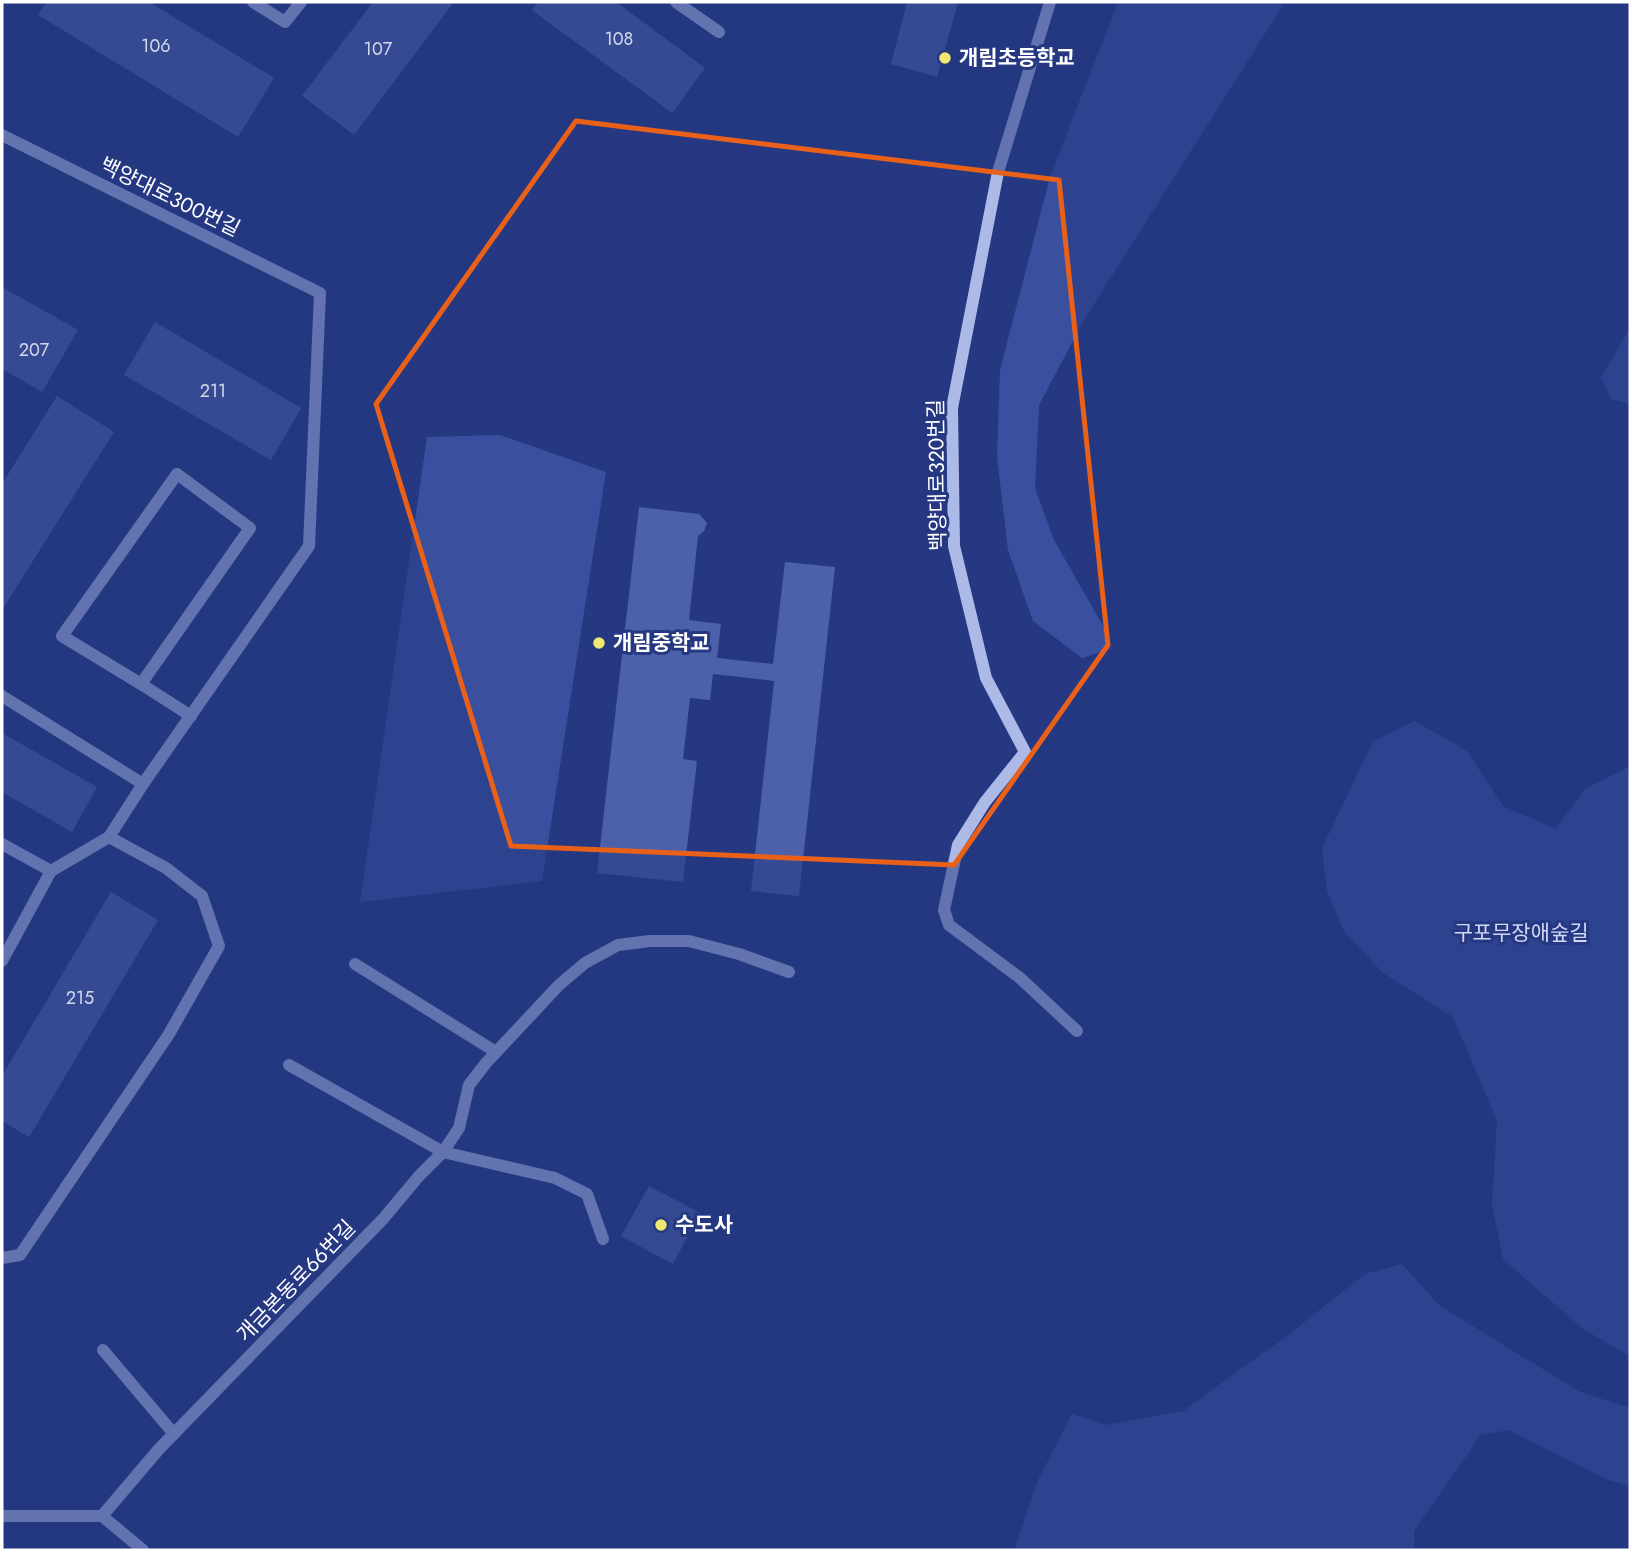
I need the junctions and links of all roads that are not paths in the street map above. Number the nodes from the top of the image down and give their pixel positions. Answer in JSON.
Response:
{"nodes":[{"id":1,"x":254,"y":2,"type":"edge"},
{"id":2,"x":301,"y":2,"type":"edge"},
{"id":3,"x":676,"y":2,"type":"edge"},
{"id":4,"x":1050,"y":2,"type":"edge"},
{"id":5,"x":719,"y":32,"type":"dead end"},
{"id":6,"x":2,"y":135,"type":"edge"},
{"id":7,"x":141,"y":684,"type":"junction"},
{"id":8,"x":2,"y":696,"type":"edge"},
{"id":9,"x":191,"y":716,"type":"junction"},
{"id":10,"x":143,"y":784,"type":"junction"},
{"id":11,"x":109,"y":837,"type":"junction"},
{"id":12,"x":2,"y":844,"type":"edge"},
{"id":13,"x":51,"y":871,"type":"junction"},
{"id":14,"x":2,"y":961,"type":"edge"},
{"id":15,"x":355,"y":964,"type":"dead end"},
{"id":16,"x":789,"y":972,"type":"dead end"},
{"id":17,"x":1077,"y":1031,"type":"dead end"},
{"id":18,"x":496,"y":1052,"type":"junction"},
{"id":19,"x":289,"y":1065,"type":"dead end"},
{"id":20,"x":443,"y":1152,"type":"junction"},
{"id":21,"x":603,"y":1239,"type":"dead end"},
{"id":22,"x":2,"y":1258,"type":"edge"},
{"id":23,"x":103,"y":1350,"type":"dead end"},
{"id":24,"x":174,"y":1434,"type":"junction"},
{"id":25,"x":2,"y":1516,"type":"edge"},
{"id":26,"x":102,"y":1516,"type":"junction"},
{"id":27,"x":143,"y":1550,"type":"edge"}],
"edges":[{"from":1,"to":2,"type":"street"},
{"from":3,"to":5,"type":"street"},
{"from":4,"to":17,"type":"street","name":"백양대로320번길"},
{"from":6,"to":9,"type":"street","name":"백양대로300번길"},
{"from":7,"to":7,"type":"street"},
{"from":7,"to":9,"type":"street"},
{"from":8,"to":10,"type":"street"},
{"from":9,"to":10,"type":"street"},
{"from":10,"to":11,"type":"street"},
{"from":11,"to":13,"type":"street"},
{"from":11,"to":22,"type":"street"},
{"from":12,"to":13,"type":"street"},
{"from":13,"to":14,"type":"street"},
{"from":15,"to":18,"type":"street"},
{"from":16,"to":18,"type":"street","name":"개금본동로66번길"},
{"from":18,"to":20,"type":"street","name":"개금본동로66번길"},
{"from":19,"to":20,"type":"street"},
{"from":20,"to":21,"type":"street"},
{"from":20,"to":24,"type":"street","name":"개금본동로66번길"},
{"from":23,"to":24,"type":"street"},
{"from":24,"to":26,"type":"street","name":"개금본동로66번길"},
{"from":25,"to":26,"type":"street"},
{"from":26,"to":27,"type":"street"}]}
